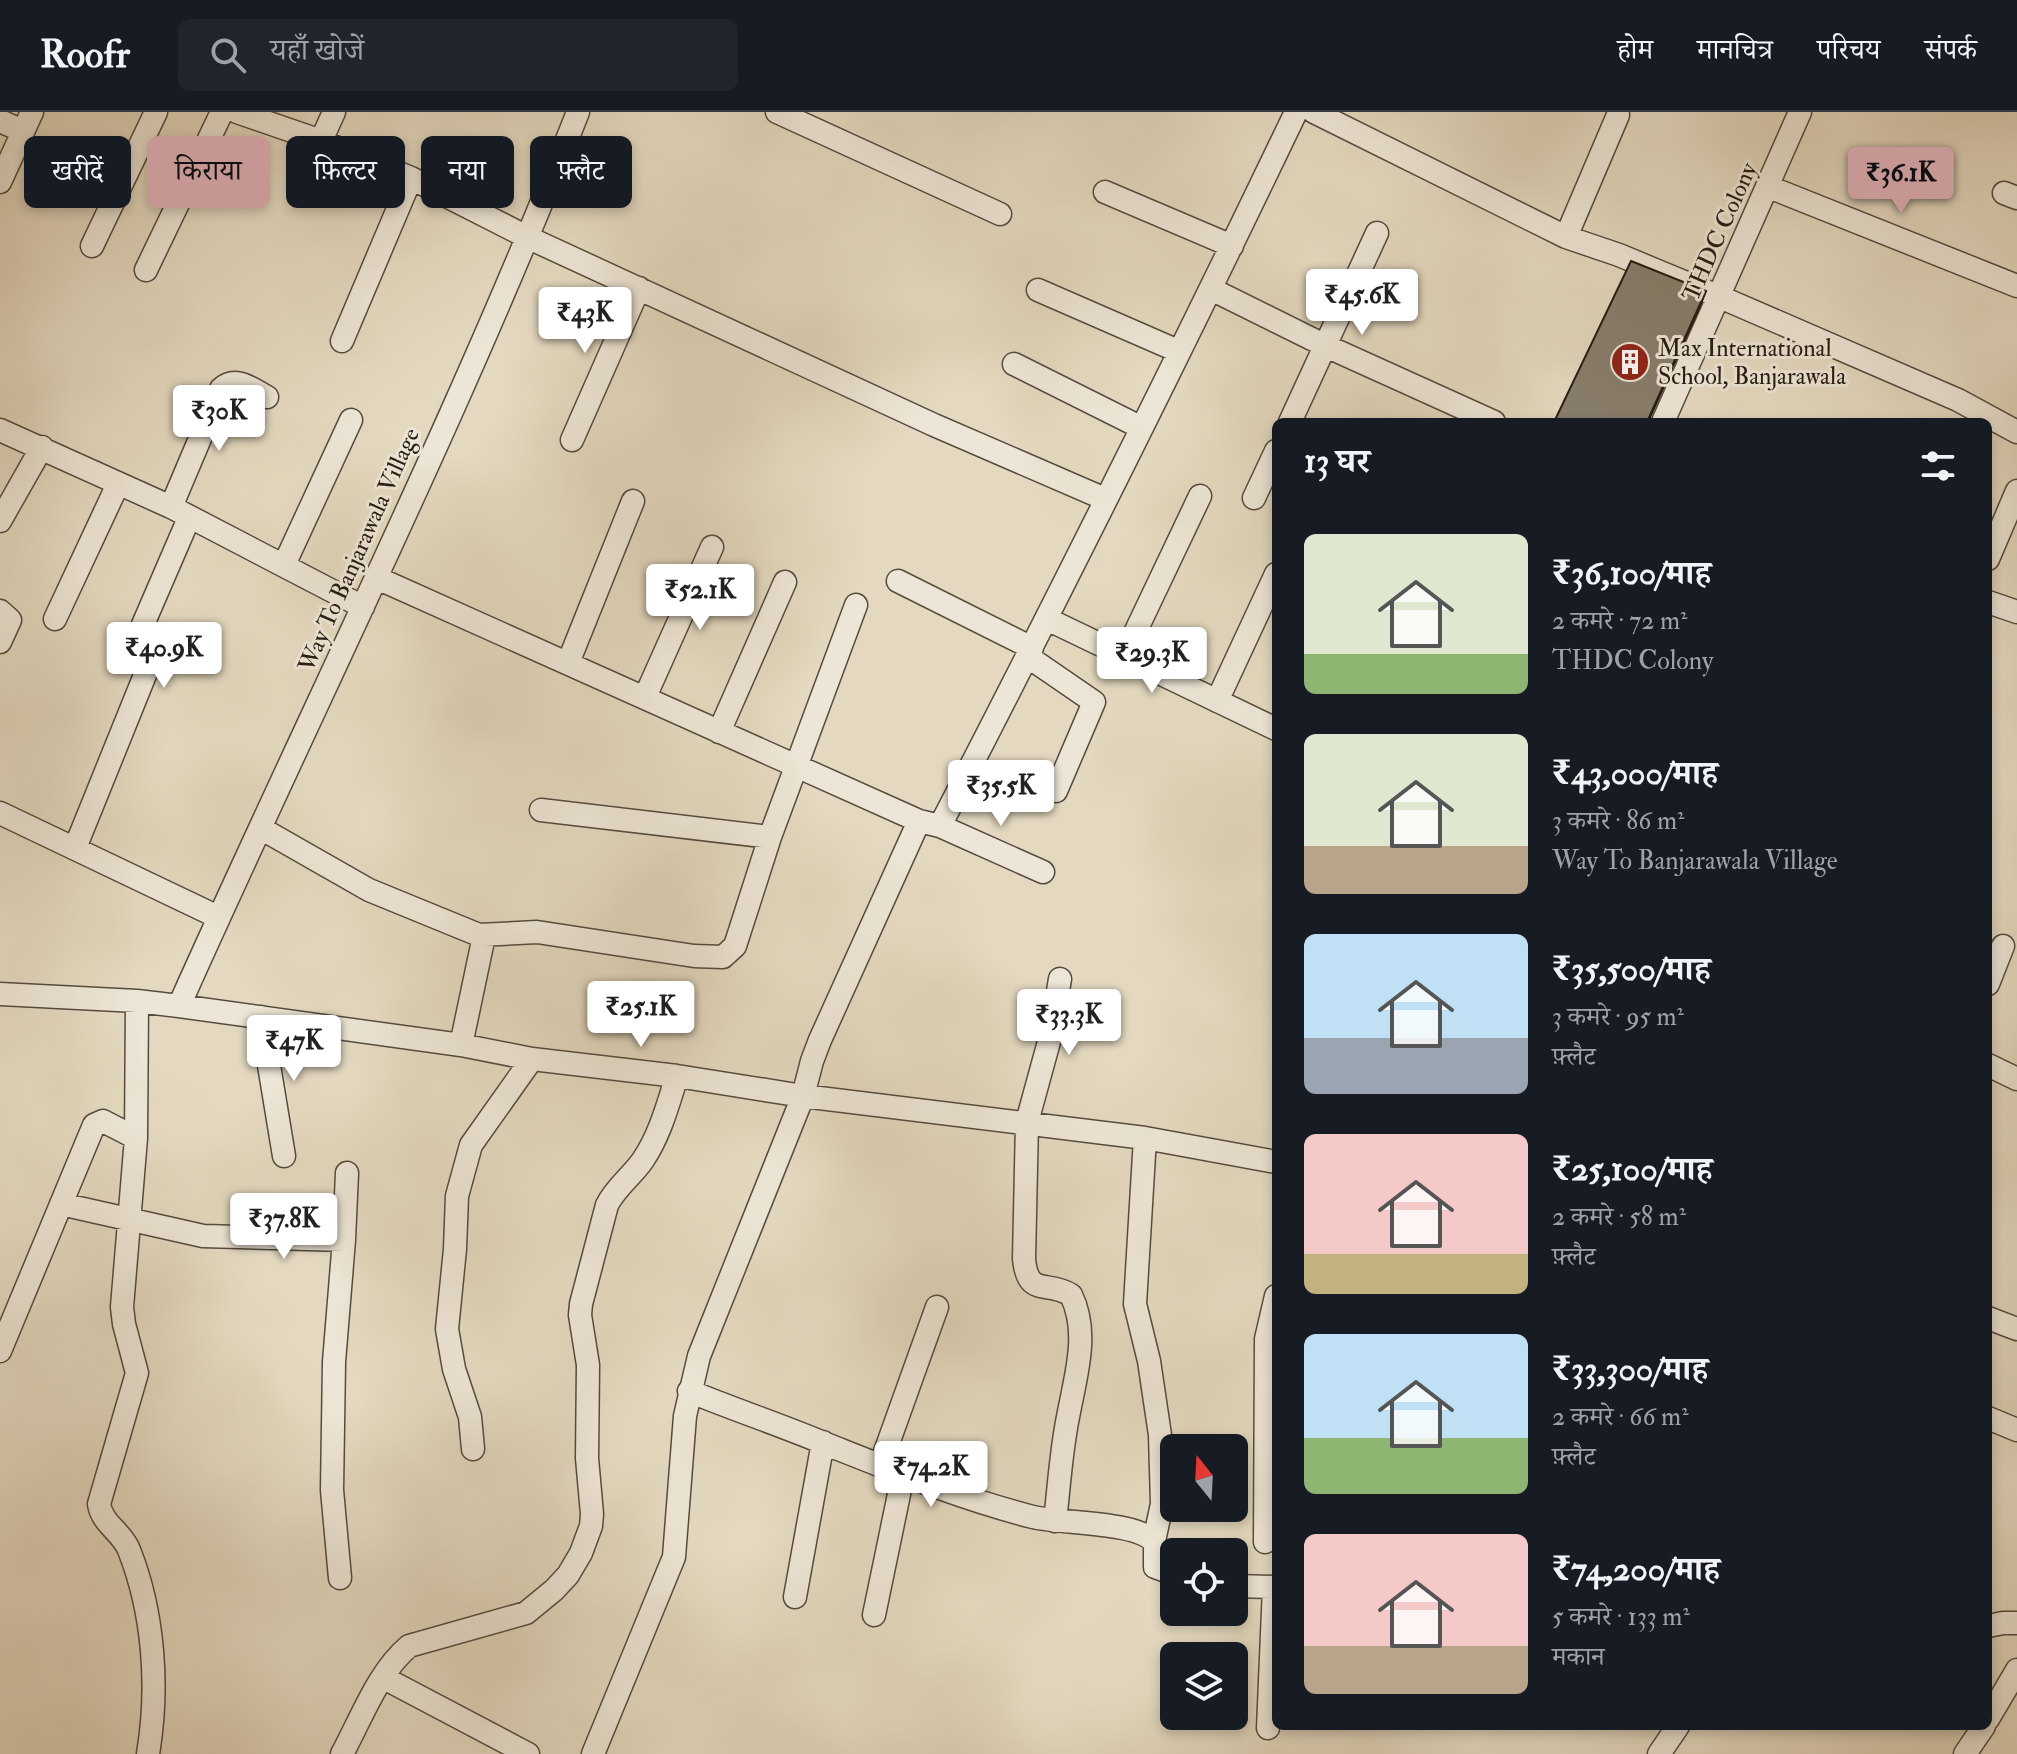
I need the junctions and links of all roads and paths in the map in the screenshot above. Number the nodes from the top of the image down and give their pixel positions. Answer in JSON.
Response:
{"nodes":[{"id":1,"x":156,"y":112,"type":"edge"},
{"id":2,"x":222,"y":112,"type":"edge"},
{"id":3,"x":237,"y":112,"type":"edge"},
{"id":4,"x":334,"y":112,"type":"edge"},
{"id":5,"x":578,"y":112,"type":"edge"},
{"id":6,"x":777,"y":112,"type":"edge"},
{"id":7,"x":1296,"y":112,"type":"edge"},
{"id":8,"x":1314,"y":112,"type":"edge"},
{"id":9,"x":1800,"y":112,"type":"edge"},
{"id":10,"x":1618,"y":115,"type":"dead end"},
{"id":11,"x":0,"y":121,"type":"edge"},
{"id":12,"x":27,"y":122,"type":"edge"},
{"id":13,"x":307,"y":136,"type":"edge"},
{"id":14,"x":323,"y":136,"type":"edge"},
{"id":15,"x":405,"y":176,"type":"edge"},
{"id":16,"x":411,"y":178,"type":"junction"},
{"id":17,"x":0,"y":182,"type":"edge"},
{"id":18,"x":1769,"y":187,"type":"junction"},
{"id":19,"x":1105,"y":192,"type":"dead end"},
{"id":20,"x":1000,"y":214,"type":"dead end"},
{"id":21,"x":1377,"y":233,"type":"dead end"},
{"id":22,"x":1566,"y":237,"type":"junction"},
{"id":23,"x":529,"y":238,"type":"junction"},
{"id":24,"x":92,"y":246,"type":"dead end"},
{"id":25,"x":1232,"y":246,"type":"junction"},
{"id":26,"x":146,"y":270,"type":"dead end"},
{"id":27,"x":2017,"y":286,"type":"edge"},
{"id":28,"x":639,"y":288,"type":"junction"},
{"id":29,"x":1211,"y":289,"type":"junction"},
{"id":30,"x":1038,"y":290,"type":"dead end"},
{"id":31,"x":1720,"y":297,"type":"junction"},
{"id":32,"x":342,"y":341,"type":"dead end"},
{"id":33,"x":1326,"y":346,"type":"junction"},
{"id":34,"x":1178,"y":351,"type":"junction"},
{"id":35,"x":1014,"y":364,"type":"dead end"},
{"id":36,"x":267,"y":397,"type":"dead end"},
{"id":37,"x":1292,"y":418,"type":"edge"},
{"id":38,"x":1485,"y":418,"type":"edge"},
{"id":39,"x":1665,"y":418,"type":"edge"},
{"id":40,"x":1991,"y":418,"type":"edge"},
{"id":41,"x":1992,"y":418,"type":"edge"},
{"id":42,"x":351,"y":420,"type":"dead end"},
{"id":43,"x":1140,"y":427,"type":"junction"},
{"id":44,"x":0,"y":430,"type":"edge"},
{"id":45,"x":2017,"y":432,"type":"edge"},
{"id":46,"x":572,"y":440,"type":"dead end"},
{"id":47,"x":42,"y":447,"type":"junction"},
{"id":48,"x":1272,"y":460,"type":"edge"},
{"id":49,"x":118,"y":484,"type":"junction"},
{"id":50,"x":2017,"y":491,"type":"edge"},
{"id":51,"x":1200,"y":496,"type":"dead end"},
{"id":52,"x":1254,"y":498,"type":"dead end"},
{"id":53,"x":1105,"y":499,"type":"junction"},
{"id":54,"x":633,"y":501,"type":"dead end"},
{"id":55,"x":180,"y":513,"type":"junction"},
{"id":56,"x":0,"y":521,"type":"edge"},
{"id":57,"x":712,"y":547,"type":"dead end"},
{"id":58,"x":1992,"y":550,"type":"edge"},
{"id":59,"x":284,"y":565,"type":"junction"},
{"id":60,"x":377,"y":578,"type":"junction"},
{"id":61,"x":898,"y":581,"type":"dead end"},
{"id":62,"x":785,"y":582,"type":"dead end"},
{"id":63,"x":1272,"y":583,"type":"edge"},
{"id":64,"x":1992,"y":603,"type":"edge"},
{"id":65,"x":856,"y":605,"type":"dead end"},
{"id":66,"x":363,"y":607,"type":"junction"},
{"id":67,"x":0,"y":611,"type":"edge"},
{"id":68,"x":2017,"y":612,"type":"edge"},
{"id":69,"x":55,"y":619,"type":"dead end"},
{"id":70,"x":1047,"y":619,"type":"junction"},
{"id":71,"x":0,"y":642,"type":"edge"},
{"id":72,"x":1030,"y":652,"type":"junction"},
{"id":73,"x":1124,"y":656,"type":"junction"},
{"id":74,"x":568,"y":663,"type":"junction"},
{"id":75,"x":645,"y":697,"type":"junction"},
{"id":76,"x":1217,"y":701,"type":"junction"},
{"id":77,"x":1272,"y":727,"type":"edge"},
{"id":78,"x":719,"y":732,"type":"junction"},
{"id":79,"x":797,"y":768,"type":"junction"},
{"id":80,"x":1056,"y":791,"type":"dead end"},
{"id":81,"x":541,"y":810,"type":"dead end"},
{"id":82,"x":0,"y":813,"type":"edge"},
{"id":83,"x":930,"y":824,"type":"junction"},
{"id":84,"x":262,"y":829,"type":"junction"},
{"id":85,"x":770,"y":837,"type":"junction"},
{"id":86,"x":75,"y":848,"type":"junction"},
{"id":87,"x":1043,"y":872,"type":"dead end"},
{"id":88,"x":218,"y":917,"type":"junction"},
{"id":89,"x":484,"y":936,"type":"junction"},
{"id":90,"x":2003,"y":946,"type":"dead end"},
{"id":91,"x":1992,"y":974,"type":"edge"},
{"id":92,"x":1060,"y":979,"type":"dead end"},
{"id":93,"x":0,"y":994,"type":"edge"},
{"id":94,"x":137,"y":1001,"type":"junction"},
{"id":95,"x":179,"y":1006,"type":"junction"},
{"id":96,"x":261,"y":1017,"type":"junction"},
{"id":97,"x":461,"y":1045,"type":"junction"},
{"id":98,"x":532,"y":1059,"type":"junction"},
{"id":99,"x":1992,"y":1067,"type":"edge"},
{"id":100,"x":677,"y":1076,"type":"junction"},
{"id":101,"x":2017,"y":1079,"type":"edge"},
{"id":102,"x":803,"y":1096,"type":"junction"},
{"id":103,"x":1027,"y":1122,"type":"junction"},
{"id":104,"x":136,"y":1138,"type":"junction"},
{"id":105,"x":1145,"y":1138,"type":"junction"},
{"id":106,"x":284,"y":1156,"type":"dead end"},
{"id":107,"x":1272,"y":1161,"type":"edge"},
{"id":108,"x":347,"y":1173,"type":"dead end"},
{"id":109,"x":61,"y":1204,"type":"junction"},
{"id":110,"x":129,"y":1219,"type":"junction"},
{"id":111,"x":344,"y":1240,"type":"junction"},
{"id":112,"x":937,"y":1307,"type":"dead end"},
{"id":113,"x":1272,"y":1313,"type":"edge"},
{"id":114,"x":1992,"y":1320,"type":"edge"},
{"id":115,"x":2017,"y":1329,"type":"edge"},
{"id":116,"x":0,"y":1351,"type":"edge"},
{"id":117,"x":689,"y":1391,"type":"junction"},
{"id":118,"x":1992,"y":1420,"type":"edge"},
{"id":119,"x":2017,"y":1430,"type":"edge"},
{"id":120,"x":823,"y":1442,"type":"junction"},
{"id":121,"x":473,"y":1449,"type":"dead end"},
{"id":122,"x":880,"y":1466,"type":"junction"},
{"id":123,"x":903,"y":1475,"type":"junction"},
{"id":124,"x":1055,"y":1521,"type":"junction"},
{"id":125,"x":1154,"y":1541,"type":"junction"},
{"id":126,"x":1265,"y":1542,"type":"dead end"},
{"id":127,"x":1160,"y":1569,"type":"edge"},
{"id":128,"x":340,"y":1578,"type":"dead end"},
{"id":129,"x":1248,"y":1586,"type":"edge"},
{"id":130,"x":1272,"y":1587,"type":"edge"},
{"id":131,"x":795,"y":1597,"type":"dead end"},
{"id":132,"x":874,"y":1615,"type":"dead end"},
{"id":133,"x":2017,"y":1623,"type":"edge"},
{"id":134,"x":1992,"y":1625,"type":"edge"},
{"id":135,"x":1272,"y":1647,"type":"edge"},
{"id":136,"x":2017,"y":1670,"type":"edge"},
{"id":137,"x":384,"y":1678,"type":"junction"},
{"id":138,"x":1992,"y":1712,"type":"edge"},
{"id":139,"x":1268,"y":1728,"type":"dead end"},
{"id":140,"x":1675,"y":1730,"type":"edge"},
{"id":141,"x":1981,"y":1730,"type":"edge"},
{"id":142,"x":148,"y":1754,"type":"edge"},
{"id":143,"x":342,"y":1754,"type":"edge"},
{"id":144,"x":528,"y":1754,"type":"edge"},
{"id":145,"x":593,"y":1754,"type":"edge"},
{"id":146,"x":1659,"y":1754,"type":"edge"},
{"id":147,"x":1965,"y":1754,"type":"edge"}],
"edges":[{"from":1,"to":24,"type":"street"},
{"from":2,"to":26,"type":"street"},
{"from":3,"to":13,"type":"street"},
{"from":4,"to":14,"type":"street"},
{"from":5,"to":23,"type":"street","name":"Way To Banjarawala Village"},
{"from":6,"to":20,"type":"street"},
{"from":7,"to":25,"type":"street"},
{"from":8,"to":22,"type":"street"},
{"from":9,"to":18,"type":"street","name":"THDC Colony"},
{"from":10,"to":22,"type":"street"},
{"from":11,"to":12,"type":"street"},
{"from":12,"to":17,"type":"street"},
{"from":15,"to":16,"type":"street"},
{"from":16,"to":23,"type":"street"},
{"from":16,"to":32,"type":"street"},
{"from":18,"to":27,"type":"street"},
{"from":18,"to":31,"type":"street","name":"THDC Colony"},
{"from":19,"to":25,"type":"street"},
{"from":21,"to":33,"type":"street"},
{"from":22,"to":31,"type":"street"},
{"from":23,"to":28,"type":"street"},
{"from":23,"to":60,"type":"street","name":"Way To Banjarawala Village"},
{"from":25,"to":29,"type":"street"},
{"from":28,"to":46,"type":"street"},
{"from":28,"to":53,"type":"street"},
{"from":29,"to":33,"type":"street"},
{"from":29,"to":34,"type":"street"},
{"from":30,"to":34,"type":"street"},
{"from":31,"to":39,"type":"street","name":"THDC Colony"},
{"from":31,"to":40,"type":"street"},
{"from":33,"to":37,"type":"street"},
{"from":33,"to":38,"type":"street"},
{"from":34,"to":43,"type":"street"},
{"from":35,"to":43,"type":"street"},
{"from":36,"to":55,"type":"street"},
{"from":41,"to":45,"type":"street"},
{"from":42,"to":59,"type":"street"},
{"from":43,"to":53,"type":"street"},
{"from":44,"to":47,"type":"street"},
{"from":47,"to":49,"type":"street"},
{"from":47,"to":56,"type":"street"},
{"from":48,"to":52,"type":"street"},
{"from":49,"to":55,"type":"street"},
{"from":49,"to":69,"type":"street"},
{"from":50,"to":58,"type":"street"},
{"from":51,"to":73,"type":"street"},
{"from":53,"to":70,"type":"street"},
{"from":54,"to":74,"type":"street"},
{"from":55,"to":59,"type":"street"},
{"from":55,"to":86,"type":"street"},
{"from":57,"to":75,"type":"street"},
{"from":59,"to":66,"type":"street"},
{"from":60,"to":66,"type":"street","name":"Way To Banjarawala Village"},
{"from":60,"to":74,"type":"street"},
{"from":61,"to":72,"type":"street"},
{"from":62,"to":78,"type":"street"},
{"from":63,"to":76,"type":"street"},
{"from":64,"to":68,"type":"street"},
{"from":65,"to":79,"type":"street"},
{"from":66,"to":84,"type":"street","name":"Way To Banjarawala Village"},
{"from":67,"to":71,"type":"street"},
{"from":70,"to":72,"type":"street"},
{"from":70,"to":73,"type":"street"},
{"from":72,"to":80,"type":"street"},
{"from":72,"to":83,"type":"street"},
{"from":73,"to":76,"type":"street"},
{"from":74,"to":75,"type":"street"},
{"from":75,"to":78,"type":"street"},
{"from":76,"to":77,"type":"street"},
{"from":78,"to":79,"type":"street"},
{"from":79,"to":83,"type":"street"},
{"from":79,"to":85,"type":"street"},
{"from":81,"to":85,"type":"street"},
{"from":82,"to":86,"type":"street"},
{"from":83,"to":87,"type":"street"},
{"from":83,"to":102,"type":"street"},
{"from":84,"to":88,"type":"street","name":"Way To Banjarawala Village"},
{"from":84,"to":89,"type":"street"},
{"from":85,"to":89,"type":"street"},
{"from":86,"to":88,"type":"street"},
{"from":88,"to":95,"type":"street","name":"Way To Banjarawala Village"},
{"from":89,"to":97,"type":"street"},
{"from":90,"to":91,"type":"street"},
{"from":92,"to":103,"type":"street"},
{"from":93,"to":94,"type":"street"},
{"from":94,"to":95,"type":"street"},
{"from":94,"to":104,"type":"street"},
{"from":95,"to":96,"type":"street"},
{"from":96,"to":97,"type":"street"},
{"from":96,"to":106,"type":"street"},
{"from":97,"to":98,"type":"street"},
{"from":98,"to":100,"type":"street"},
{"from":98,"to":121,"type":"street"},
{"from":99,"to":101,"type":"street"},
{"from":100,"to":102,"type":"street"},
{"from":100,"to":137,"type":"street"},
{"from":102,"to":103,"type":"street"},
{"from":102,"to":117,"type":"street"},
{"from":103,"to":105,"type":"street"},
{"from":103,"to":124,"type":"street"},
{"from":104,"to":109,"type":"street"},
{"from":104,"to":110,"type":"street"},
{"from":105,"to":107,"type":"street"},
{"from":105,"to":125,"type":"street"},
{"from":108,"to":111,"type":"street"},
{"from":109,"to":110,"type":"street"},
{"from":109,"to":116,"type":"street"},
{"from":110,"to":111,"type":"street"},
{"from":110,"to":142,"type":"street"},
{"from":111,"to":128,"type":"street"},
{"from":112,"to":122,"type":"street"},
{"from":113,"to":126,"type":"street"},
{"from":114,"to":115,"type":"street"},
{"from":117,"to":120,"type":"street"},
{"from":117,"to":145,"type":"street"},
{"from":118,"to":119,"type":"street"},
{"from":120,"to":122,"type":"street"},
{"from":120,"to":131,"type":"street"},
{"from":122,"to":123,"type":"street"},
{"from":123,"to":124,"type":"street"},
{"from":123,"to":132,"type":"street"},
{"from":124,"to":125,"type":"street"},
{"from":125,"to":127,"type":"street"},
{"from":129,"to":130,"type":"street"},
{"from":133,"to":134,"type":"street"},
{"from":135,"to":139,"type":"street"},
{"from":136,"to":138,"type":"street"},
{"from":137,"to":143,"type":"street"},
{"from":137,"to":144,"type":"street"},
{"from":140,"to":146,"type":"street"},
{"from":141,"to":147,"type":"street"}]}
